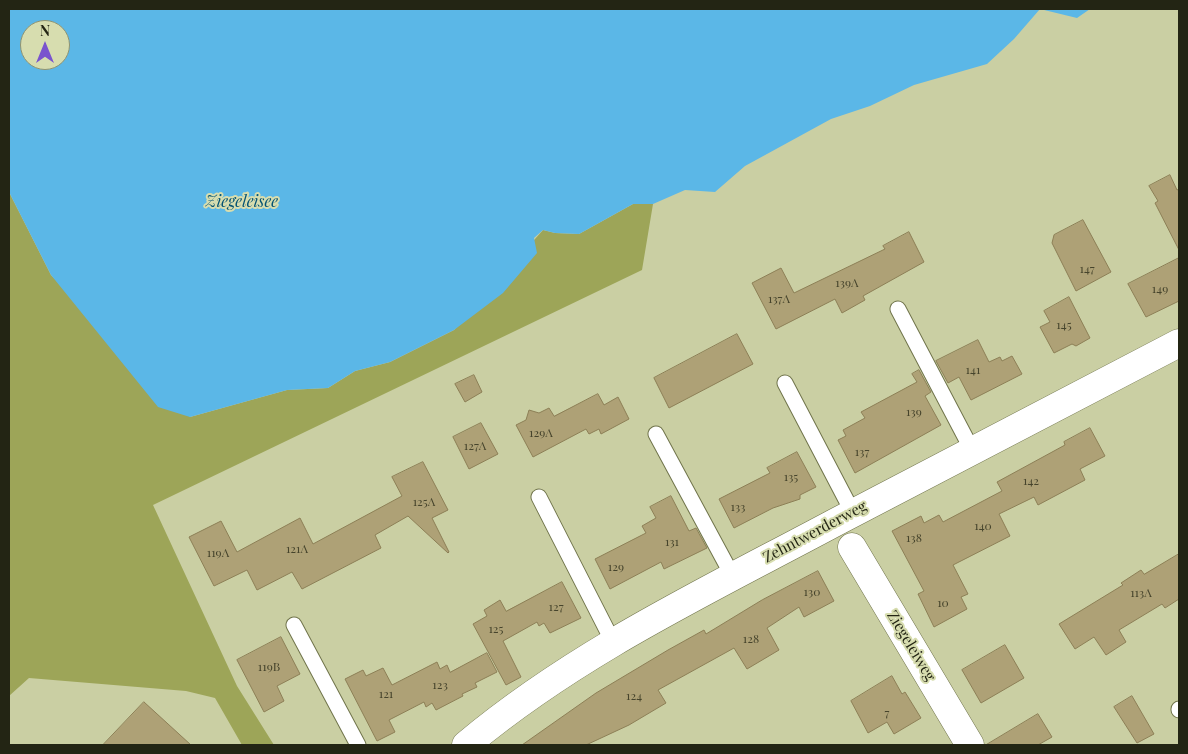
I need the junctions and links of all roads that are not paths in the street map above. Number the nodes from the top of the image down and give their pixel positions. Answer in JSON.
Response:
{"nodes":[{"id":1,"x":898,"y":309,"type":"dead end"},
{"id":2,"x":1179,"y":343,"type":"edge"},
{"id":3,"x":785,"y":383,"type":"dead end"},
{"id":4,"x":656,"y":434,"type":"dead end"},
{"id":5,"x":972,"y":450,"type":"junction"},
{"id":6,"x":539,"y":497,"type":"dead end"},
{"id":7,"x":853,"y":512,"type":"junction"},
{"id":8,"x":852,"y":546,"type":"dead end"},
{"id":9,"x":732,"y":575,"type":"junction"},
{"id":10,"x":294,"y":625,"type":"dead end"},
{"id":11,"x":613,"y":642,"type":"junction"},
{"id":12,"x":358,"y":745,"type":"edge"},
{"id":13,"x":466,"y":745,"type":"edge"},
{"id":14,"x":970,"y":745,"type":"edge"}],
"edges":[{"from":1,"to":5,"type":"lane"},
{"from":2,"to":5,"type":"street","name":"Zehntwerderweg"},
{"from":3,"to":7,"type":"lane"},
{"from":4,"to":9,"type":"lane"},
{"from":5,"to":7,"type":"street","name":"Zehntwerderweg"},
{"from":6,"to":11,"type":"lane"},
{"from":7,"to":9,"type":"street","name":"Zehntwerderweg"},
{"from":8,"to":14,"type":"street","name":"Ziegeleiweg"},
{"from":9,"to":11,"type":"street","name":"Zehntwerderweg"},
{"from":10,"to":12,"type":"lane"},
{"from":11,"to":13,"type":"street","name":"Zehntwerderweg"}]}
